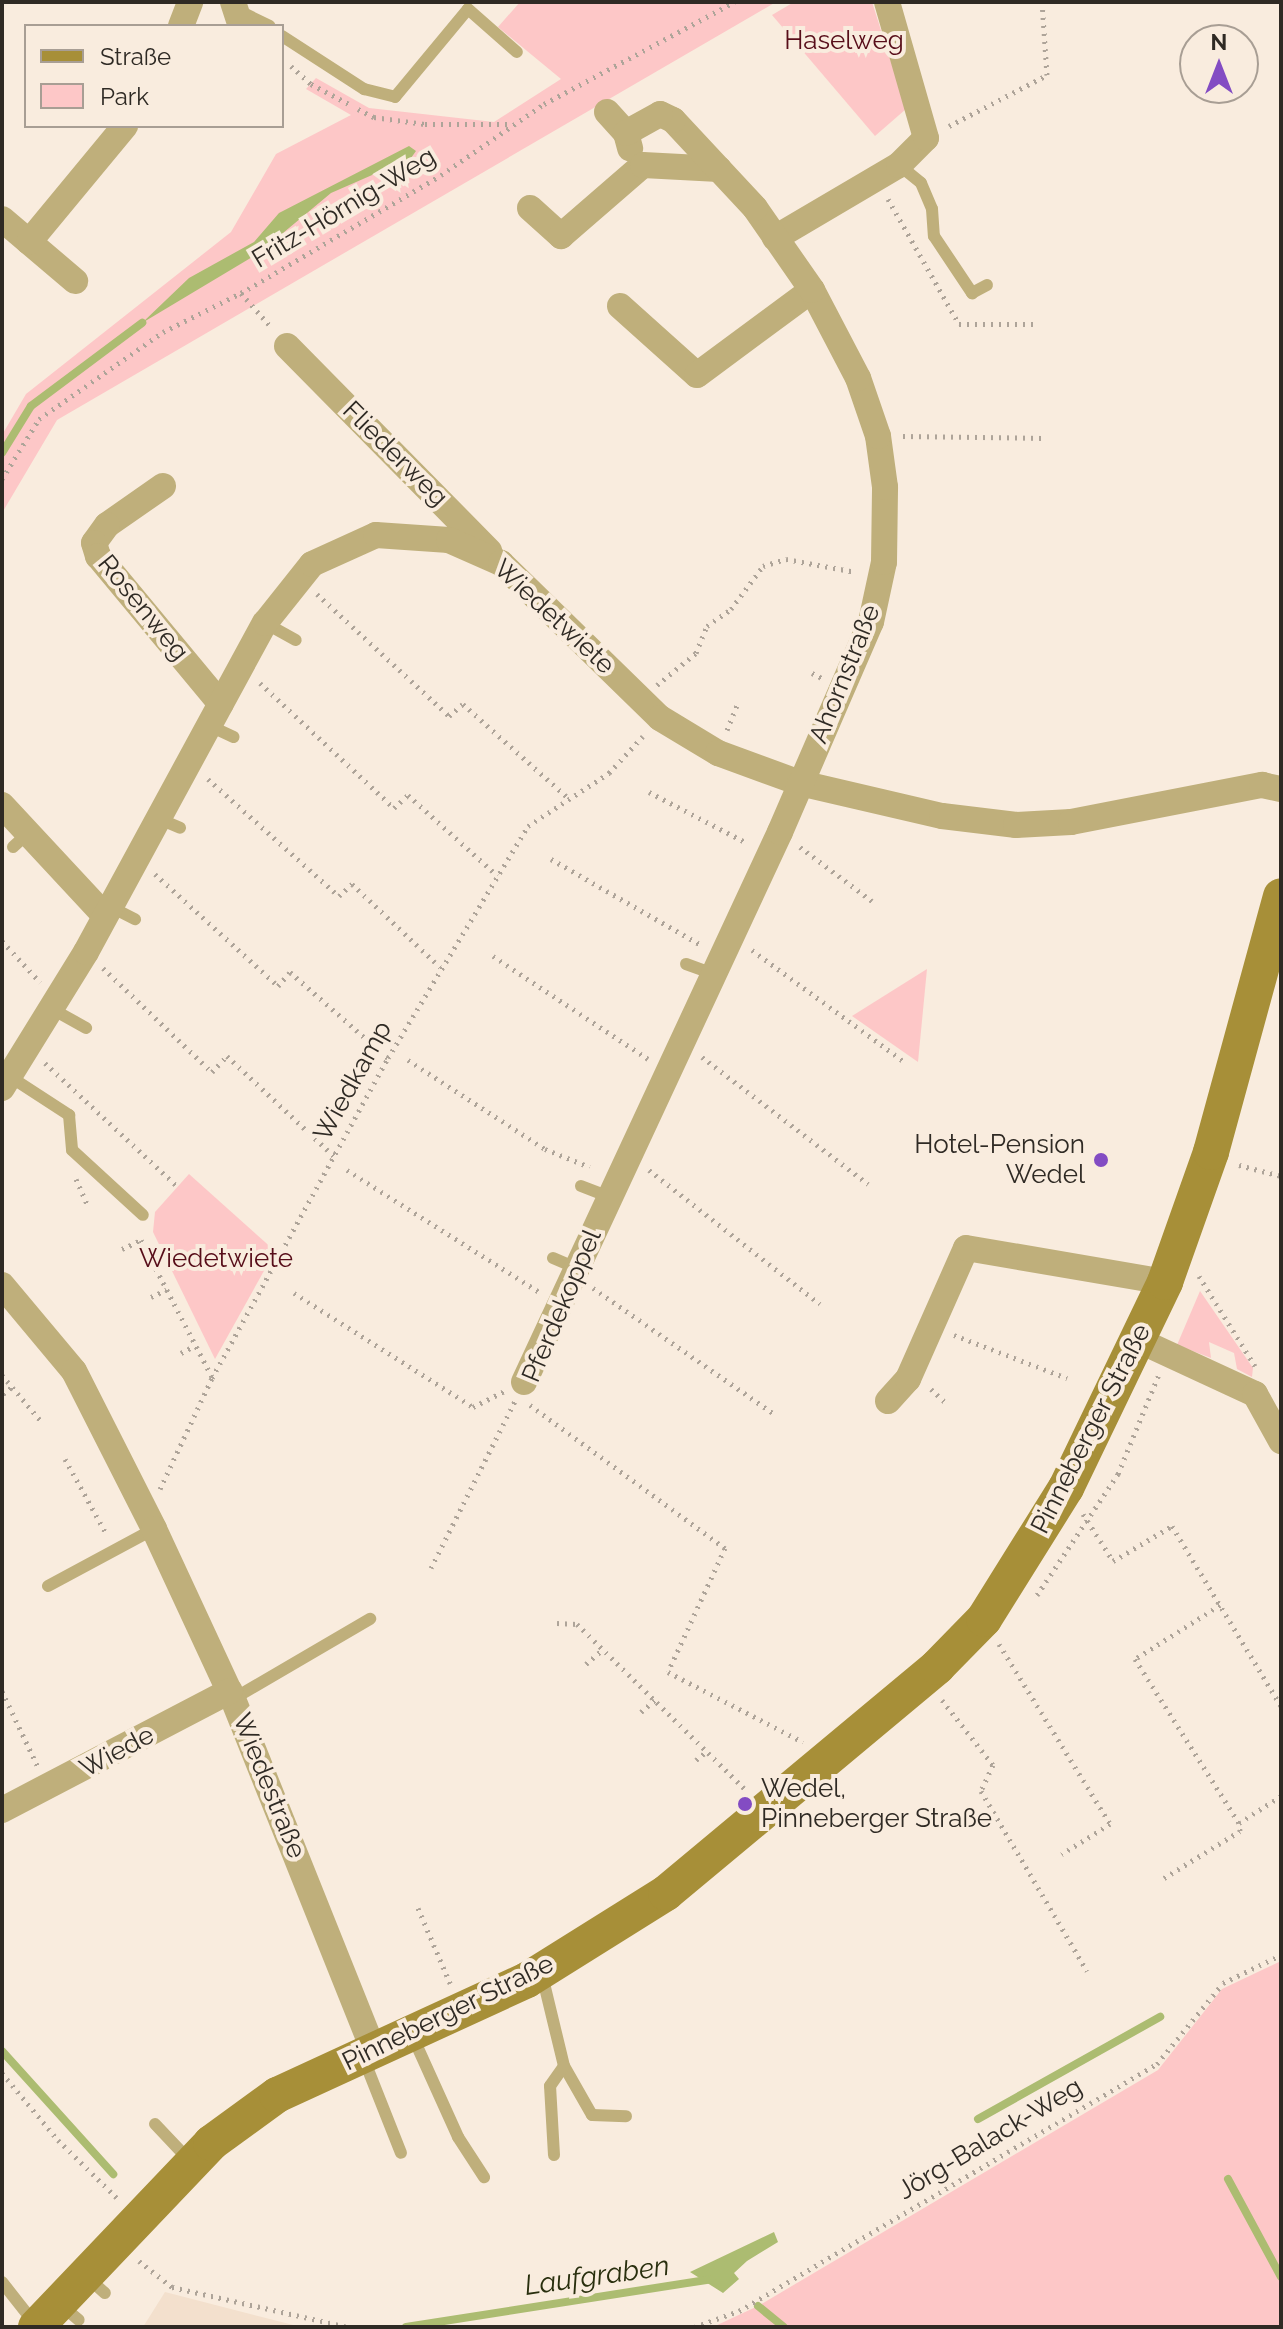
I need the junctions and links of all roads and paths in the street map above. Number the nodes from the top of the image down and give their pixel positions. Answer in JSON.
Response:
{"nodes":[{"id":1,"x":190,"y":2,"type":"edge"},
{"id":2,"x":734,"y":2,"type":"edge"},
{"id":3,"x":887,"y":2,"type":"edge"},
{"id":4,"x":1042,"y":2,"type":"edge"},
{"id":5,"x":464,"y":5,"type":"edge"},
{"id":6,"x":238,"y":13,"type":"edge"},
{"id":7,"x":182,"y":24,"type":"edge"},
{"id":8,"x":265,"y":24,"type":"edge"},
{"id":9,"x":284,"y":37,"type":"edge"},
{"id":10,"x":517,"y":52,"type":"dead end"},
{"id":11,"x":607,"y":112,"type":"dead end"},
{"id":12,"x":123,"y":128,"type":"edge"},
{"id":13,"x":626,"y":133,"type":"junction"},
{"id":14,"x":926,"y":138,"type":"junction"},
{"id":15,"x":643,"y":165,"type":"junction"},
{"id":16,"x":899,"y":165,"type":"junction"},
{"id":17,"x":719,"y":169,"type":"junction"},
{"id":18,"x":530,"y":208,"type":"dead end"},
{"id":19,"x":2,"y":219,"type":"edge"},
{"id":20,"x":775,"y":238,"type":"junction"},
{"id":21,"x":29,"y":242,"type":"junction"},
{"id":22,"x":75,"y":281,"type":"dead end"},
{"id":23,"x":987,"y":285,"type":"dead end"},
{"id":24,"x":812,"y":290,"type":"junction"},
{"id":25,"x":241,"y":293,"type":"junction"},
{"id":26,"x":620,"y":306,"type":"dead end"},
{"id":27,"x":287,"y":346,"type":"joint"},
{"id":28,"x":878,"y":436,"type":"junction"},
{"id":29,"x":1042,"y":438,"type":"dead end"},
{"id":30,"x":2,"y":479,"type":"edge"},
{"id":31,"x":163,"y":486,"type":"dead end"},
{"id":32,"x":501,"y":563,"type":"junction"},
{"id":33,"x":881,"y":577,"type":"junction"},
{"id":34,"x":299,"y":578,"type":"junction"},
{"id":35,"x":265,"y":623,"type":"junction"},
{"id":36,"x":296,"y":640,"type":"dead end"},
{"id":37,"x":242,"y":666,"type":"junction"},
{"id":38,"x":651,"y":710,"type":"junction"},
{"id":39,"x":222,"y":722,"type":"junction"},
{"id":40,"x":190,"y":763,"type":"junction"},
{"id":41,"x":800,"y":783,"type":"junction"},
{"id":42,"x":1281,"y":789,"type":"edge"},
{"id":43,"x":649,"y":792,"type":"dead end"},
{"id":44,"x":568,"y":798,"type":"junction"},
{"id":45,"x":2,"y":805,"type":"edge"},
{"id":46,"x":775,"y":843,"type":"junction"},
{"id":47,"x":551,"y":859,"type":"dead end"},
{"id":48,"x":497,"y":875,"type":"junction"},
{"id":49,"x":174,"y":891,"type":"dead end"},
{"id":50,"x":1281,"y":896,"type":"edge"},
{"id":51,"x":872,"y":901,"type":"dead end"},
{"id":52,"x":108,"y":912,"type":"junction"},
{"id":53,"x":135,"y":919,"type":"dead end"},
{"id":54,"x":2,"y":941,"type":"edge"},
{"id":55,"x":86,"y":952,"type":"junction"},
{"id":56,"x":722,"y":955,"type":"junction"},
{"id":57,"x":493,"y":956,"type":"dead end"},
{"id":58,"x":686,"y":964,"type":"dead end"},
{"id":59,"x":440,"y":967,"type":"junction"},
{"id":60,"x":54,"y":1004,"type":"junction"},
{"id":61,"x":86,"y":1028,"type":"dead end"},
{"id":62,"x":682,"y":1042,"type":"junction"},
{"id":63,"x":27,"y":1046,"type":"junction"},
{"id":64,"x":388,"y":1058,"type":"junction"},
{"id":65,"x":408,"y":1060,"type":"dead end"},
{"id":66,"x":906,"y":1063,"type":"dead end"},
{"id":67,"x":668,"y":1072,"type":"junction"},
{"id":68,"x":6,"y":1082,"type":"edge"},
{"id":69,"x":629,"y":1154,"type":"junction"},
{"id":70,"x":335,"y":1157,"type":"junction"},
{"id":71,"x":1239,"y":1165,"type":"dead end"},
{"id":72,"x":347,"y":1170,"type":"dead end"},
{"id":73,"x":1281,"y":1176,"type":"edge"},
{"id":74,"x":868,"y":1184,"type":"dead end"},
{"id":75,"x":177,"y":1186,"type":"dead end"},
{"id":76,"x":581,"y":1186,"type":"dead end"},
{"id":77,"x":615,"y":1192,"type":"junction"},
{"id":78,"x":143,"y":1215,"type":"dead end"},
{"id":79,"x":1181,"y":1241,"type":"junction"},
{"id":80,"x":122,"y":1249,"type":"dead end"},
{"id":81,"x":553,"y":1258,"type":"dead end"},
{"id":82,"x":576,"y":1271,"type":"junction"},
{"id":83,"x":1165,"y":1282,"type":"junction"},
{"id":84,"x":2,"y":1285,"type":"edge"},
{"id":85,"x":166,"y":1290,"type":"junction"},
{"id":86,"x":294,"y":1293,"type":"dead end"},
{"id":87,"x":151,"y":1297,"type":"dead end"},
{"id":88,"x":820,"y":1304,"type":"dead end"},
{"id":89,"x":560,"y":1305,"type":"junction"},
{"id":90,"x":1138,"y":1340,"type":"junction"},
{"id":91,"x":194,"y":1346,"type":"junction"},
{"id":92,"x":948,"y":1347,"type":"dead end"},
{"id":93,"x":181,"y":1353,"type":"dead end"},
{"id":94,"x":2,"y":1375,"type":"edge"},
{"id":95,"x":212,"y":1378,"type":"junction"},
{"id":96,"x":1067,"y":1378,"type":"dead end"},
{"id":97,"x":923,"y":1379,"type":"junction"},
{"id":98,"x":524,"y":1382,"type":"junction"},
{"id":99,"x":12,"y":1387,"type":"junction"},
{"id":100,"x":3,"y":1394,"type":"edge"},
{"id":101,"x":1255,"y":1394,"type":"junction"},
{"id":102,"x":888,"y":1401,"type":"dead end"},
{"id":103,"x":945,"y":1402,"type":"dead end"},
{"id":104,"x":773,"y":1413,"type":"dead end"},
{"id":105,"x":41,"y":1421,"type":"dead end"},
{"id":106,"x":1281,"y":1441,"type":"edge"},
{"id":107,"x":65,"y":1459,"type":"dead end"},
{"id":108,"x":1066,"y":1488,"type":"junction"},
{"id":109,"x":150,"y":1522,"type":"junction"},
{"id":110,"x":116,"y":1550,"type":"junction"},
{"id":111,"x":431,"y":1568,"type":"dead end"},
{"id":112,"x":48,"y":1586,"type":"dead end"},
{"id":113,"x":1220,"y":1605,"type":"junction"},
{"id":114,"x":370,"y":1619,"type":"dead end"},
{"id":115,"x":984,"y":1619,"type":"junction"},
{"id":116,"x":557,"y":1623,"type":"dead end"},
{"id":117,"x":603,"y":1649,"type":"junction"},
{"id":118,"x":586,"y":1664,"type":"dead end"},
{"id":119,"x":924,"y":1677,"type":"junction"},
{"id":120,"x":2,"y":1691,"type":"edge"},
{"id":121,"x":232,"y":1695,"type":"junction"},
{"id":122,"x":655,"y":1700,"type":"junction"},
{"id":123,"x":1281,"y":1706,"type":"edge"},
{"id":124,"x":641,"y":1712,"type":"dead end"},
{"id":125,"x":707,"y":1751,"type":"junction"},
{"id":126,"x":831,"y":1756,"type":"junction"},
{"id":127,"x":696,"y":1760,"type":"dead end"},
{"id":128,"x":49,"y":1789,"type":"junction"},
{"id":129,"x":1281,"y":1796,"type":"edge"},
{"id":130,"x":2,"y":1810,"type":"edge"},
{"id":131,"x":768,"y":1810,"type":"junction"},
{"id":132,"x":1239,"y":1823,"type":"junction"},
{"id":133,"x":1062,"y":1854,"type":"dead end"},
{"id":134,"x":1164,"y":1878,"type":"dead end"},
{"id":135,"x":418,"y":1908,"type":"dead end"},
{"id":136,"x":1281,"y":1955,"type":"edge"},
{"id":137,"x":1087,"y":1971,"type":"dead end"},
{"id":138,"x":541,"y":1972,"type":"junction"},
{"id":139,"x":461,"y":2010,"type":"junction"},
{"id":140,"x":411,"y":2032,"type":"junction"},
{"id":141,"x":368,"y":2051,"type":"junction"},
{"id":142,"x":564,"y":2066,"type":"junction"},
{"id":143,"x":2,"y":2073,"type":"edge"},
{"id":144,"x":626,"y":2116,"type":"dead end"},
{"id":145,"x":155,"y":2124,"type":"dead end"},
{"id":146,"x":401,"y":2153,"type":"dead end"},
{"id":147,"x":554,"y":2155,"type":"dead end"},
{"id":148,"x":191,"y":2163,"type":"junction"},
{"id":149,"x":484,"y":2177,"type":"dead end"},
{"id":150,"x":126,"y":2230,"type":"junction"},
{"id":151,"x":2,"y":2282,"type":"edge"},
{"id":152,"x":52,"y":2319,"type":"edge"},
{"id":153,"x":348,"y":2327,"type":"edge"},
{"id":154,"x":694,"y":2327,"type":"edge"}],
"edges":[{"from":1,"to":7,"type":"street"},
{"from":2,"to":25,"type":"path","name":"Fritz-Hörnig-Weg"},
{"from":3,"to":14,"type":"street"},
{"from":4,"to":14,"type":"path"},
{"from":5,"to":9,"type":"lane"},
{"from":5,"to":10,"type":"lane"},
{"from":6,"to":8,"type":"lane"},
{"from":11,"to":13,"type":"street"},
{"from":12,"to":21,"type":"street"},
{"from":13,"to":15,"type":"street"},
{"from":13,"to":17,"type":"street","name":"Ahornstraße"},
{"from":14,"to":16,"type":"street"},
{"from":15,"to":17,"type":"street"},
{"from":15,"to":18,"type":"street"},
{"from":16,"to":20,"type":"street"},
{"from":16,"to":23,"type":"lane"},
{"from":17,"to":20,"type":"street","name":"Ahornstraße"},
{"from":19,"to":21,"type":"street"},
{"from":20,"to":24,"type":"street","name":"Ahornstraße"},
{"from":21,"to":22,"type":"street"},
{"from":24,"to":26,"type":"street"},
{"from":24,"to":28,"type":"street","name":"Ahornstraße"},
{"from":25,"to":27,"type":"path"},
{"from":25,"to":30,"type":"path","name":"Fritz-Hörnig-Weg"},
{"from":27,"to":32,"type":"street","name":"Fliederweg"},
{"from":28,"to":29,"type":"path"},
{"from":28,"to":33,"type":"street","name":"Ahornstraße"},
{"from":31,"to":39,"type":"street","name":"Rosenweg"},
{"from":32,"to":34,"type":"street","name":"Wiedetwiete"},
{"from":32,"to":38,"type":"street","name":"Wiedetwiete"},
{"from":33,"to":38,"type":"path","name":"Wiedkamp"},
{"from":33,"to":41,"type":"street","name":"Ahornstraße"},
{"from":34,"to":35,"type":"street","name":"Wiedetwiete"},
{"from":34,"to":44,"type":"path"},
{"from":35,"to":36,"type":"lane"},
{"from":35,"to":37,"type":"street","name":"Wiedetwiete"},
{"from":37,"to":39,"type":"street","name":"Wiedetwiete"},
{"from":37,"to":48,"type":"path"},
{"from":38,"to":41,"type":"street","name":"Wiedetwiete"},
{"from":38,"to":44,"type":"path","name":"Wiedkamp"},
{"from":39,"to":40,"type":"street","name":"Wiedetwiete"},
{"from":40,"to":52,"type":"street","name":"Wiedetwiete"},
{"from":40,"to":59,"type":"path"},
{"from":41,"to":42,"type":"street","name":"Wiedetwiete"},
{"from":41,"to":46,"type":"street","name":"Pferdekoppel"},
{"from":43,"to":46,"type":"path"},
{"from":44,"to":48,"type":"path","name":"Wiedkamp"},
{"from":45,"to":52,"type":"street"},
{"from":46,"to":51,"type":"path"},
{"from":46,"to":56,"type":"street","name":"Pferdekoppel"},
{"from":47,"to":56,"type":"path"},
{"from":48,"to":59,"type":"path","name":"Wiedkamp"},
{"from":49,"to":64,"type":"path"},
{"from":50,"to":79,"type":"main road","name":"Pinneberger Straße"},
{"from":52,"to":53,"type":"lane"},
{"from":52,"to":55,"type":"street","name":"Wiedetwiete"},
{"from":54,"to":60,"type":"path"},
{"from":55,"to":60,"type":"street","name":"Wiedetwiete"},
{"from":55,"to":70,"type":"path"},
{"from":56,"to":58,"type":"lane"},
{"from":56,"to":62,"type":"street","name":"Pferdekoppel"},
{"from":56,"to":66,"type":"path"},
{"from":57,"to":67,"type":"path"},
{"from":59,"to":64,"type":"path","name":"Wiedkamp"},
{"from":60,"to":61,"type":"lane"},
{"from":60,"to":63,"type":"street","name":"Wiedetwiete"},
{"from":62,"to":67,"type":"street","name":"Pferdekoppel"},
{"from":62,"to":74,"type":"path"},
{"from":63,"to":68,"type":"street","name":"Wiedetwiete"},
{"from":63,"to":75,"type":"path"},
{"from":64,"to":70,"type":"path","name":"Wiedkamp"},
{"from":65,"to":77,"type":"path"},
{"from":67,"to":69,"type":"street","name":"Pferdekoppel"},
{"from":68,"to":78,"type":"lane"},
{"from":69,"to":77,"type":"street","name":"Pferdekoppel"},
{"from":69,"to":88,"type":"path"},
{"from":70,"to":95,"type":"path","name":"Wiedkamp"},
{"from":71,"to":73,"type":"path"},
{"from":72,"to":89,"type":"path"},
{"from":76,"to":77,"type":"lane"},
{"from":77,"to":82,"type":"street","name":"Pferdekoppel"},
{"from":79,"to":83,"type":"main road","name":"Pinneberger Straße"},
{"from":79,"to":101,"type":"path"},
{"from":80,"to":85,"type":"path"},
{"from":81,"to":82,"type":"lane"},
{"from":82,"to":89,"type":"street","name":"Pferdekoppel"},
{"from":82,"to":104,"type":"path"},
{"from":83,"to":90,"type":"main road","name":"Pinneberger Straße"},
{"from":83,"to":97,"type":"street"},
{"from":84,"to":109,"type":"street","name":"Wiedestraße"},
{"from":85,"to":87,"type":"path"},
{"from":85,"to":91,"type":"path"},
{"from":86,"to":98,"type":"path"},
{"from":89,"to":98,"type":"street","name":"Pferdekoppel"},
{"from":90,"to":101,"type":"street"},
{"from":90,"to":108,"type":"main road","name":"Pinneberger Straße"},
{"from":91,"to":93,"type":"path"},
{"from":91,"to":95,"type":"path"},
{"from":92,"to":96,"type":"path"},
{"from":94,"to":99,"type":"path"},
{"from":95,"to":109,"type":"path","name":"Wiedkamp"},
{"from":97,"to":102,"type":"street"},
{"from":97,"to":103,"type":"path"},
{"from":98,"to":111,"type":"path"},
{"from":98,"to":126,"type":"path","name":"Pferdekoppel"},
{"from":99,"to":100,"type":"path"},
{"from":99,"to":105,"type":"path"},
{"from":101,"to":106,"type":"street"},
{"from":107,"to":110,"type":"path"},
{"from":108,"to":113,"type":"path"},
{"from":108,"to":115,"type":"main road","name":"Pinneberger Straße"},
{"from":109,"to":110,"type":"lane"},
{"from":109,"to":121,"type":"street","name":"Wiedestraße"},
{"from":110,"to":112,"type":"lane"},
{"from":113,"to":123,"type":"path"},
{"from":113,"to":132,"type":"path"},
{"from":114,"to":121,"type":"lane"},
{"from":115,"to":119,"type":"main road","name":"Pinneberger Straße"},
{"from":115,"to":133,"type":"path"},
{"from":116,"to":117,"type":"path"},
{"from":117,"to":118,"type":"path"},
{"from":117,"to":122,"type":"path"},
{"from":119,"to":126,"type":"main road","name":"Pinneberger Straße"},
{"from":119,"to":137,"type":"path"},
{"from":120,"to":128,"type":"path"},
{"from":121,"to":128,"type":"street","name":"Wiede"},
{"from":121,"to":141,"type":"street","name":"Wiedestraße"},
{"from":122,"to":124,"type":"path"},
{"from":122,"to":125,"type":"path"},
{"from":125,"to":127,"type":"path"},
{"from":125,"to":131,"type":"path"},
{"from":126,"to":131,"type":"main road","name":"Pinneberger Straße"},
{"from":128,"to":130,"type":"street","name":"Wiede"},
{"from":129,"to":132,"type":"path"},
{"from":131,"to":138,"type":"main road","name":"Pinneberger Straße"},
{"from":132,"to":134,"type":"path"},
{"from":135,"to":139,"type":"path"},
{"from":136,"to":154,"type":"path","name":"Jörg-Balack-Weg"},
{"from":138,"to":139,"type":"main road","name":"Pinneberger Straße"},
{"from":138,"to":142,"type":"lane"},
{"from":139,"to":140,"type":"main road","name":"Pinneberger Straße"},
{"from":140,"to":141,"type":"main road","name":"Pinneberger Straße"},
{"from":140,"to":149,"type":"lane"},
{"from":141,"to":146,"type":"lane"},
{"from":141,"to":148,"type":"main road","name":"Pinneberger Straße"},
{"from":142,"to":144,"type":"lane"},
{"from":142,"to":147,"type":"lane"},
{"from":143,"to":150,"type":"path"},
{"from":145,"to":148,"type":"lane"},
{"from":148,"to":150,"type":"main road","name":"Pinneberger Straße"},
{"from":150,"to":152,"type":"main road","name":"Pinneberger Straße"},
{"from":150,"to":153,"type":"path"},
{"from":151,"to":152,"type":"lane"}]}
